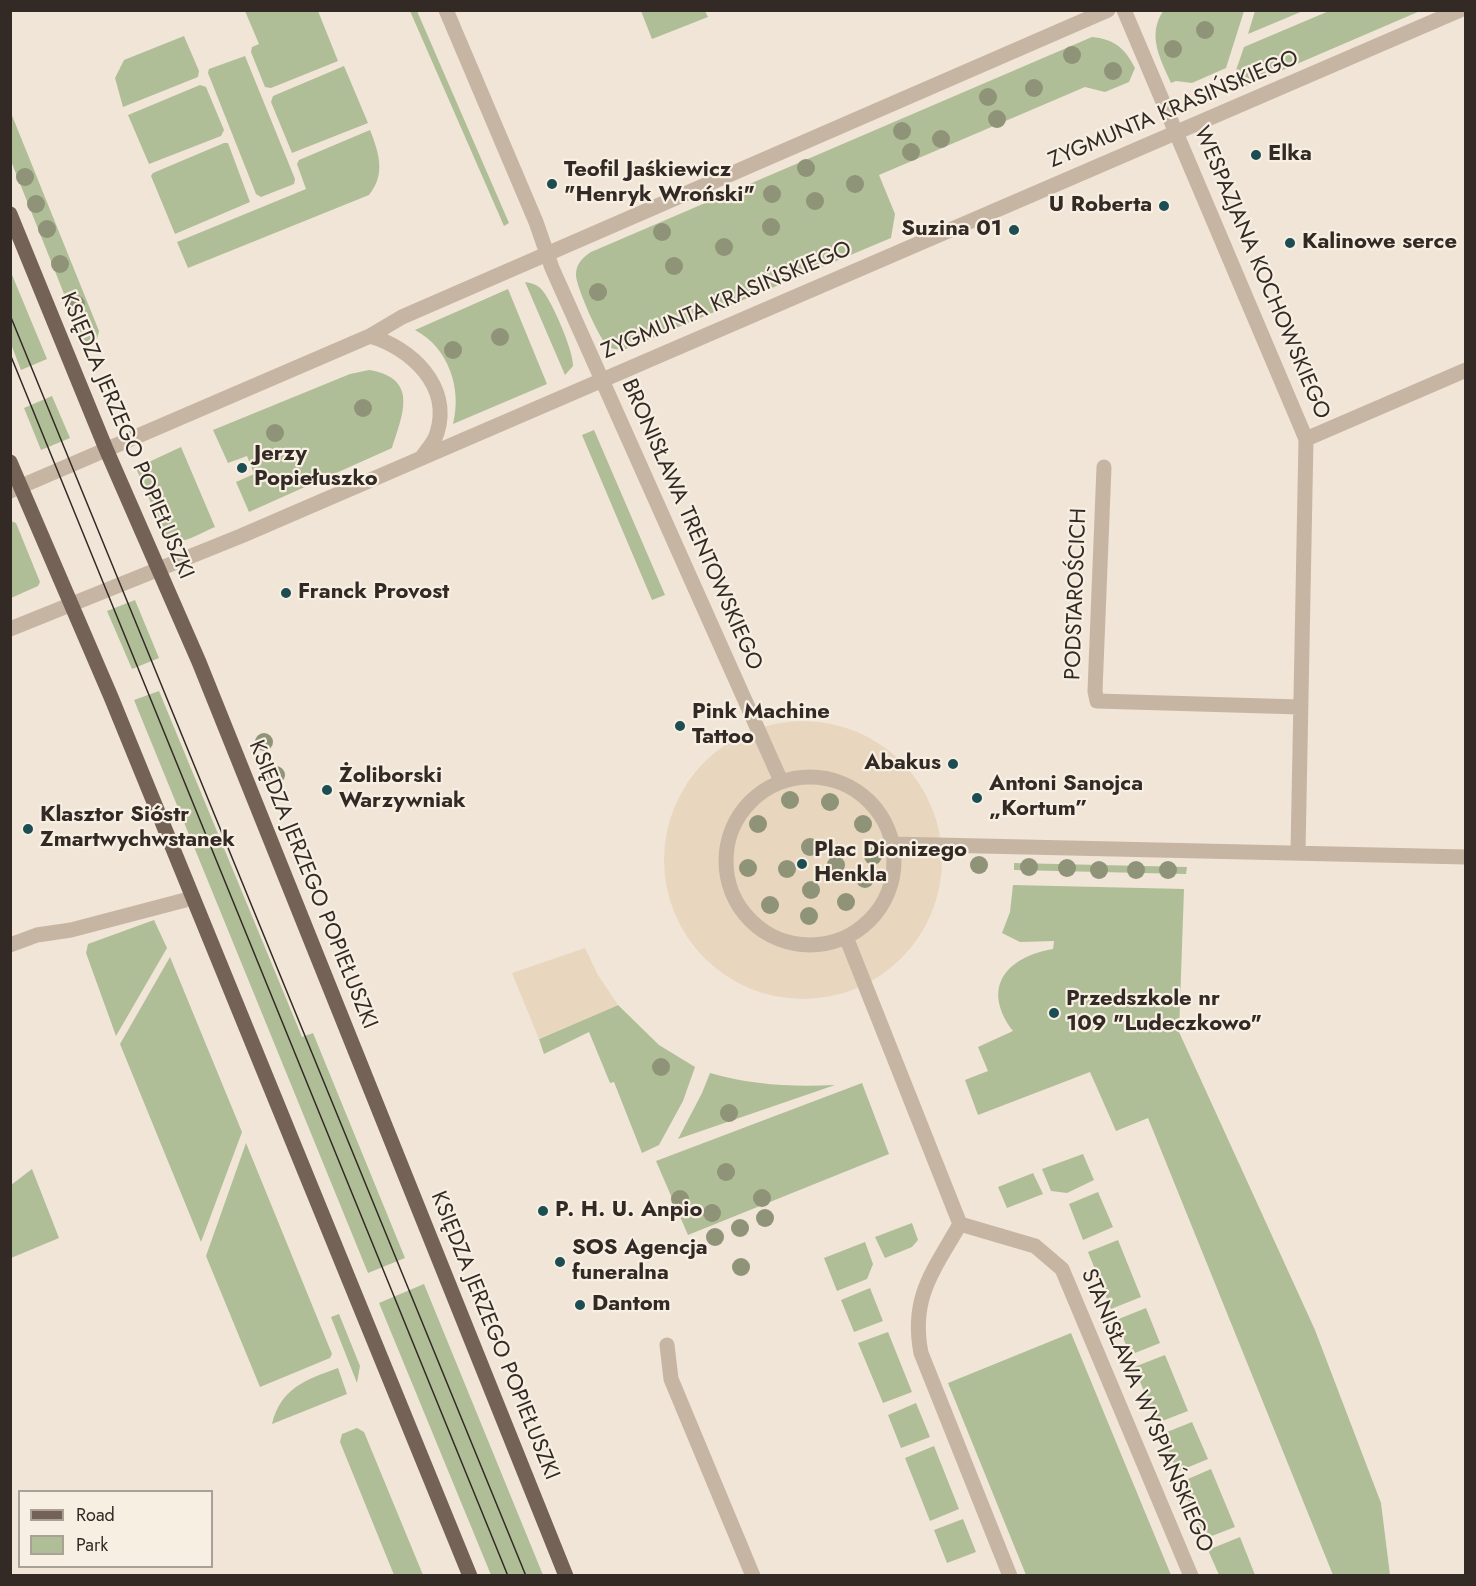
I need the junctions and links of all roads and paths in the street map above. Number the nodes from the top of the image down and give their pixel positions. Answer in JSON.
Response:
{"nodes":[{"id":1,"x":446,"y":10,"type":"edge"},
{"id":2,"x":1108,"y":10,"type":"edge"},
{"id":3,"x":1124,"y":10,"type":"edge"},
{"id":4,"x":1460,"y":10,"type":"edge"},
{"id":5,"x":1177,"y":133,"type":"junction"},
{"id":6,"x":10,"y":214,"type":"edge"},
{"id":7,"x":547,"y":254,"type":"junction"},
{"id":8,"x":370,"y":336,"type":"junction"},
{"id":9,"x":1466,"y":370,"type":"edge"},
{"id":10,"x":602,"y":380,"type":"junction"},
{"id":11,"x":1306,"y":439,"type":"junction"},
{"id":12,"x":106,"y":449,"type":"junction"},
{"id":13,"x":422,"y":457,"type":"junction"},
{"id":14,"x":10,"y":462,"type":"edge"},
{"id":15,"x":1104,"y":467,"type":"dead end"},
{"id":16,"x":15,"y":488,"type":"edge"},
{"id":17,"x":158,"y":571,"type":"junction"},
{"id":18,"x":72,"y":605,"type":"junction"},
{"id":19,"x":10,"y":629,"type":"edge"},
{"id":20,"x":1300,"y":707,"type":"junction"},
{"id":21,"x":781,"y":781,"type":"junction"},
{"id":22,"x":893,"y":844,"type":"junction"},
{"id":23,"x":1298,"y":852,"type":"junction"},
{"id":24,"x":1466,"y":857,"type":"edge"},
{"id":25,"x":193,"y":898,"type":"junction"},
{"id":26,"x":846,"y":937,"type":"junction"},
{"id":27,"x":10,"y":945,"type":"edge"},
{"id":28,"x":960,"y":1224,"type":"junction"},
{"id":29,"x":667,"y":1345,"type":"dead end"},
{"id":30,"x":470,"y":1575,"type":"edge"},
{"id":31,"x":566,"y":1575,"type":"edge"},
{"id":32,"x":753,"y":1575,"type":"edge"},
{"id":33,"x":1010,"y":1575,"type":"edge"},
{"id":34,"x":1191,"y":1575,"type":"edge"}],
"edges":[{"from":1,"to":7,"type":"street","name":"BRONISŁAWA TRENTOWSKIEGO"},
{"from":2,"to":7,"type":"street"},
{"from":3,"to":5,"type":"street","name":"WESPAZJANA KOCHOWSKIEGO"},
{"from":4,"to":5,"type":"street","name":"ZYGMUNTA KRASIŃSKIEGO"},
{"from":5,"to":10,"type":"street","name":"ZYGMUNTA KRASIŃSKIEGO"},
{"from":5,"to":11,"type":"street","name":"WESPAZJANA KOCHOWSKIEGO"},
{"from":6,"to":12,"type":"main road","name":"KSIĘDZA JERZEGO POPIEŁUSZKI"},
{"from":7,"to":8,"type":"street"},
{"from":7,"to":10,"type":"street","name":"BRONISŁAWA TRENTOWSKIEGO"},
{"from":8,"to":12,"type":"street"},
{"from":8,"to":13,"type":"street"},
{"from":9,"to":11,"type":"street"},
{"from":10,"to":13,"type":"street","name":"ZYGMUNTA KRASIŃSKIEGO"},
{"from":10,"to":21,"type":"street","name":"BRONISŁAWA TRENTOWSKIEGO"},
{"from":11,"to":20,"type":"street","name":"WESPAZJANA KOCHOWSKIEGO"},
{"from":12,"to":16,"type":"street"},
{"from":12,"to":17,"type":"main road","name":"KSIĘDZA JERZEGO POPIEŁUSZKI"},
{"from":13,"to":17,"type":"street","name":"ZYGMUNTA KRASIŃSKIEGO"},
{"from":14,"to":16,"type":"main road"},
{"from":15,"to":20,"type":"street","name":"PODSTAROŚCICH"},
{"from":16,"to":18,"type":"main road"},
{"from":17,"to":18,"type":"street","name":"ZYGMUNTA KRASIŃSKIEGO"},
{"from":17,"to":31,"type":"main road","name":"KSIĘDZA JERZEGO POPIEŁUSZKI"},
{"from":18,"to":19,"type":"street","name":"ZYGMUNTA KRASIŃSKIEGO"},
{"from":18,"to":25,"type":"main road"},
{"from":20,"to":23,"type":"street","name":"WESPAZJANA KOCHOWSKIEGO"},
{"from":21,"to":22,"type":"street"},
{"from":21,"to":26,"type":"street"},
{"from":22,"to":23,"type":"street"},
{"from":22,"to":26,"type":"street"},
{"from":23,"to":24,"type":"street"},
{"from":25,"to":27,"type":"street"},
{"from":25,"to":30,"type":"main road"},
{"from":26,"to":28,"type":"street"},
{"from":28,"to":33,"type":"street"},
{"from":28,"to":34,"type":"street","name":"STANISŁAWA WYSPIAŃSKIEGO"},
{"from":29,"to":32,"type":"street"}]}
